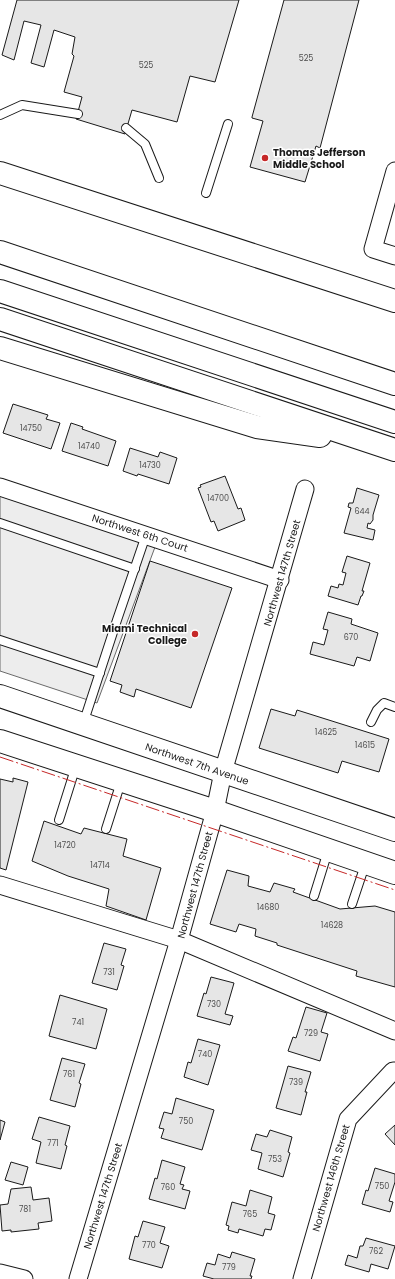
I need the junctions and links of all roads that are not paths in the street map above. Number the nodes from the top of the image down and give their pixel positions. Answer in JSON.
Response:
{"nodes":[{"id":1,"x":78,"y":114,"type":"dead end"},
{"id":2,"x":0,"y":115,"type":"edge"},
{"id":3,"x":228,"y":124,"type":"dead end"},
{"id":4,"x":126,"y":128,"type":"dead end"},
{"id":5,"x":395,"y":171,"type":"edge"},
{"id":6,"x":0,"y":173,"type":"edge"},
{"id":7,"x":159,"y":178,"type":"dead end"},
{"id":8,"x":206,"y":193,"type":"dead end"},
{"id":9,"x":0,"y":252,"type":"edge"},
{"id":10,"x":395,"y":256,"type":"edge"},
{"id":11,"x":0,"y":291,"type":"edge"},
{"id":12,"x":395,"y":301,"type":"edge"},
{"id":13,"x":0,"y":319,"type":"edge"},
{"id":14,"x":0,"y":348,"type":"edge"},
{"id":15,"x":395,"y":384,"type":"edge"},
{"id":16,"x":395,"y":422,"type":"edge"},
{"id":17,"x":386,"y":447,"type":"edge"},
{"id":18,"x":0,"y":486,"type":"edge"},
{"id":19,"x":306,"y":489,"type":"dead end"},
{"id":20,"x":0,"y":523,"type":"edge"},
{"id":21,"x":146,"y":536,"type":"junction"},
{"id":22,"x":135,"y":569,"type":"junction"},
{"id":23,"x":280,"y":580,"type":"junction"},
{"id":24,"x":0,"y":640,"type":"edge"},
{"id":25,"x":100,"y":673,"type":"junction"},
{"id":26,"x":0,"y":696,"type":"edge"},
{"id":27,"x":395,"y":707,"type":"edge"},
{"id":28,"x":371,"y":722,"type":"dead end"},
{"id":29,"x":83,"y":725,"type":"junction"},
{"id":30,"x":0,"y":740,"type":"edge"},
{"id":31,"x":76,"y":766,"type":"junction"},
{"id":32,"x":223,"y":772,"type":"junction"},
{"id":33,"x":122,"y":781,"type":"junction"},
{"id":34,"x":215,"y":811,"type":"junction"},
{"id":35,"x":59,"y":820,"type":"dead end"},
{"id":36,"x":106,"y":829,"type":"dead end"},
{"id":37,"x":395,"y":830,"type":"edge"},
{"id":38,"x":329,"y":850,"type":"junction"},
{"id":39,"x":366,"y":863,"type":"junction"},
{"id":40,"x":395,"y":873,"type":"edge"},
{"id":41,"x":0,"y":885,"type":"edge"},
{"id":42,"x":314,"y":896,"type":"dead end"},
{"id":43,"x":352,"y":904,"type":"dead end"},
{"id":44,"x":180,"y":940,"type":"junction"},
{"id":45,"x":395,"y":1031,"type":"edge"},
{"id":46,"x":395,"y":1071,"type":"edge"},
{"id":47,"x":0,"y":1273,"type":"edge"},
{"id":48,"x":24,"y":1279,"type":"edge"},
{"id":49,"x":78,"y":1279,"type":"edge"},
{"id":50,"x":302,"y":1279,"type":"edge"}],
"edges":[{"from":1,"to":2,"type":"lane"},
{"from":3,"to":8,"type":"lane"},
{"from":4,"to":7,"type":"lane"},
{"from":5,"to":10,"type":"street"},
{"from":6,"to":12,"type":"main road"},
{"from":9,"to":15,"type":"main road"},
{"from":11,"to":16,"type":"main road"},
{"from":13,"to":17,"type":"main road"},
{"from":14,"to":17,"type":"main road"},
{"from":18,"to":21,"type":"street","name":"Northwest 6th Court"},
{"from":19,"to":23,"type":"street","name":"Northwest 147th Street"},
{"from":20,"to":22,"type":"lane"},
{"from":21,"to":22,"type":"lane"},
{"from":21,"to":23,"type":"street","name":"Northwest 6th Court"},
{"from":22,"to":25,"type":"lane"},
{"from":23,"to":32,"type":"street","name":"Northwest 147th Street"},
{"from":24,"to":25,"type":"lane"},
{"from":25,"to":29,"type":"lane"},
{"from":26,"to":29,"type":"main road","name":"Northwest 7th Avenue"},
{"from":27,"to":28,"type":"lane"},
{"from":29,"to":32,"type":"main road","name":"Northwest 7th Avenue"},
{"from":30,"to":31,"type":"main road"},
{"from":31,"to":33,"type":"main road"},
{"from":31,"to":35,"type":"lane"},
{"from":32,"to":34,"type":"street","name":"Northwest 147th Street"},
{"from":32,"to":37,"type":"main road","name":"Northwest 7th Avenue"},
{"from":33,"to":34,"type":"main road"},
{"from":33,"to":36,"type":"lane"},
{"from":34,"to":38,"type":"main road"},
{"from":34,"to":44,"type":"street","name":"Northwest 147th Street"},
{"from":38,"to":39,"type":"main road"},
{"from":38,"to":42,"type":"lane"},
{"from":39,"to":40,"type":"main road"},
{"from":39,"to":43,"type":"lane"},
{"from":41,"to":44,"type":"street"},
{"from":44,"to":45,"type":"street"},
{"from":44,"to":49,"type":"street","name":"Northwest 147th Street"},
{"from":46,"to":50,"type":"street","name":"Northwest 146th Street"},
{"from":47,"to":48,"type":"street"}]}
